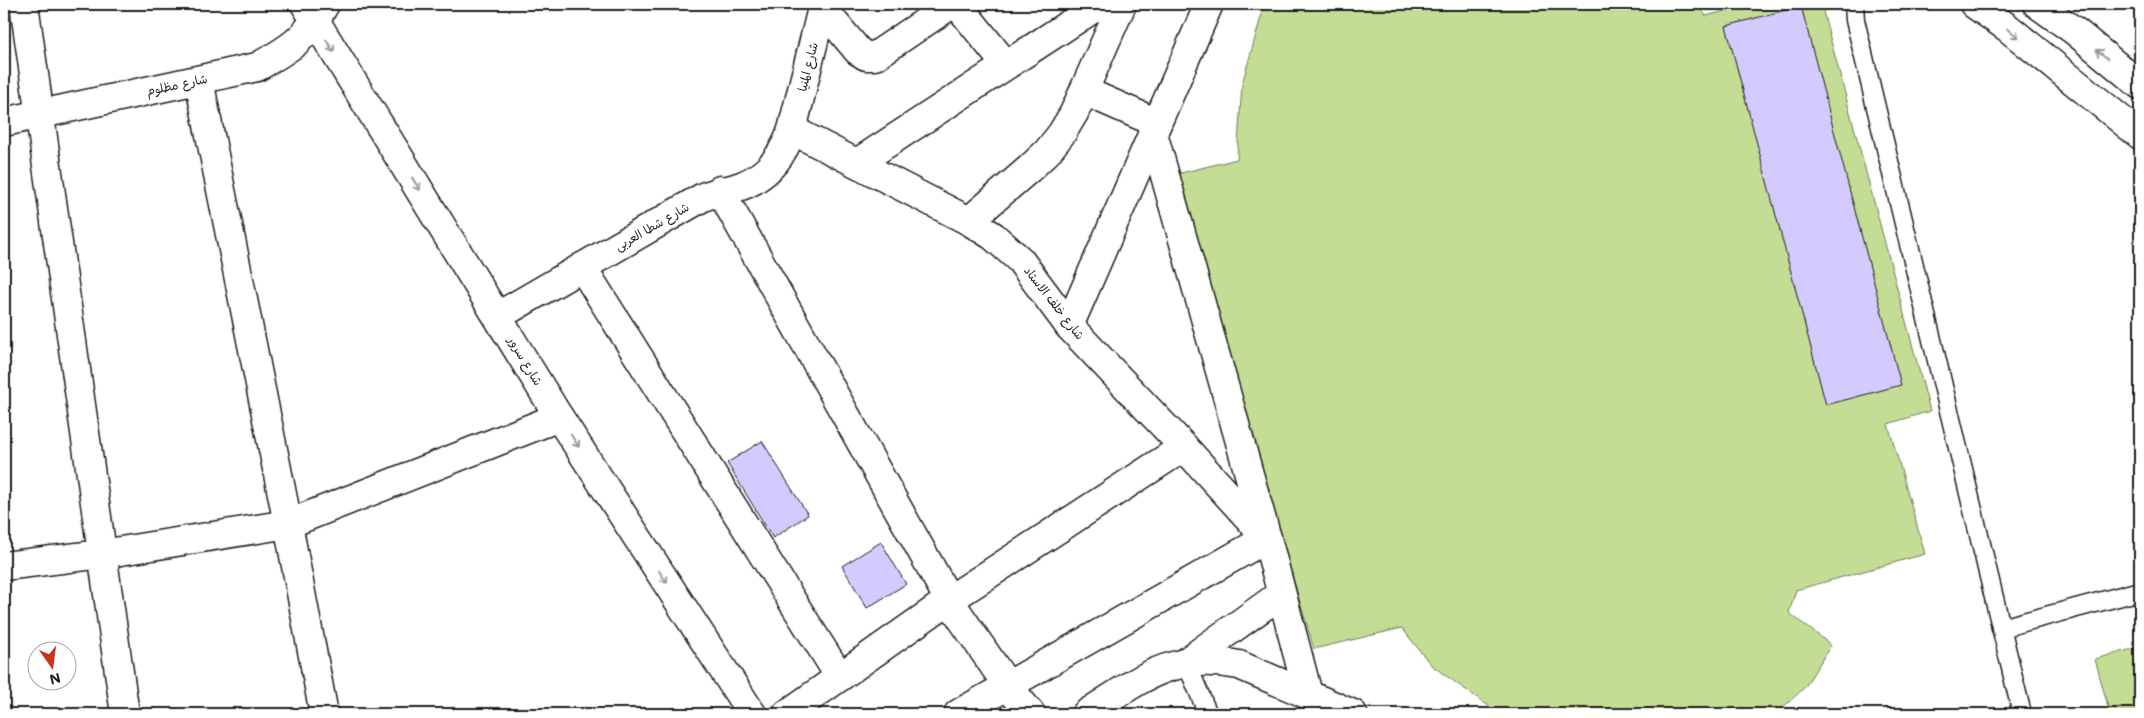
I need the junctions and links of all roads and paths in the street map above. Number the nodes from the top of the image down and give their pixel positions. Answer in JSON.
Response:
{"nodes":[{"id":1,"x":24,"y":4,"type":"edge"},
{"id":2,"x":952,"y":4,"type":"edge"},
{"id":3,"x":957,"y":4,"type":"edge"},
{"id":4,"x":1100,"y":4,"type":"edge"},
{"id":5,"x":1122,"y":4,"type":"edge"},
{"id":6,"x":1209,"y":4,"type":"edge"},
{"id":7,"x":1854,"y":4,"type":"edge"},
{"id":8,"x":1974,"y":4,"type":"edge"},
{"id":9,"x":2037,"y":4,"type":"edge"},
{"id":10,"x":822,"y":6,"type":"edge"},
{"id":11,"x":315,"y":10,"type":"edge"},
{"id":12,"x":1006,"y":66,"type":"junction"},
{"id":13,"x":199,"y":80,"type":"junction"},
{"id":14,"x":2140,"y":84,"type":"edge"},
{"id":15,"x":1084,"y":91,"type":"junction"},
{"id":16,"x":41,"y":115,"type":"junction"},
{"id":17,"x":4,"y":122,"type":"edge"},
{"id":18,"x":1155,"y":128,"type":"junction"},
{"id":19,"x":792,"y":130,"type":"junction"},
{"id":20,"x":2140,"y":135,"type":"edge"},
{"id":21,"x":857,"y":163,"type":"junction"},
{"id":22,"x":720,"y":190,"type":"junction"},
{"id":23,"x":969,"y":221,"type":"junction"},
{"id":24,"x":582,"y":267,"type":"junction"},
{"id":25,"x":498,"y":316,"type":"junction"},
{"id":26,"x":1070,"y":326,"type":"junction"},
{"id":27,"x":560,"y":417,"type":"junction"},
{"id":28,"x":1184,"y":446,"type":"junction"},
{"id":29,"x":288,"y":524,"type":"junction"},
{"id":30,"x":1266,"y":538,"type":"junction"},
{"id":31,"x":102,"y":554,"type":"junction"},
{"id":32,"x":4,"y":566,"type":"edge"},
{"id":33,"x":2140,"y":591,"type":"edge"},
{"id":34,"x":1282,"y":594,"type":"junction"},
{"id":35,"x":949,"y":600,"type":"junction"},
{"id":36,"x":2001,"y":628,"type":"junction"},
{"id":37,"x":1186,"y":662,"type":"junction"},
{"id":38,"x":840,"y":677,"type":"junction"},
{"id":39,"x":1007,"y":685,"type":"junction"},
{"id":40,"x":1308,"y":694,"type":"junction"},
{"id":41,"x":125,"y":714,"type":"edge"},
{"id":42,"x":324,"y":714,"type":"edge"},
{"id":43,"x":752,"y":714,"type":"edge"},
{"id":44,"x":787,"y":714,"type":"edge"},
{"id":45,"x":958,"y":714,"type":"edge"},
{"id":46,"x":1030,"y":714,"type":"edge"},
{"id":47,"x":1086,"y":714,"type":"edge"},
{"id":48,"x":1208,"y":714,"type":"edge"},
{"id":49,"x":1353,"y":714,"type":"edge"},
{"id":50,"x":2022,"y":714,"type":"edge"}],
"edges":[{"from":1,"to":16,"type":"street"},
{"from":2,"to":10,"type":"street"},
{"from":3,"to":12,"type":"street"},
{"from":4,"to":12,"type":"street"},
{"from":5,"to":15,"type":"street"},
{"from":6,"to":18,"type":"street"},
{"from":7,"to":36,"type":"lane"},
{"from":8,"to":20,"type":"street","one_way":true},
{"from":14,"to":9,"type":"street","one_way":true},
{"from":10,"to":19,"type":"street","name":"شارع المنيا"},
{"from":11,"to":13,"type":"street","name":"شارع مظلوم"},
{"from":11,"to":25,"type":"street","name":"شارع سرور","one_way":true},
{"from":12,"to":21,"type":"street"},
{"from":13,"to":16,"type":"street","name":"شارع مظلوم"},
{"from":13,"to":29,"type":"street"},
{"from":15,"to":18,"type":"street"},
{"from":15,"to":23,"type":"street"},
{"from":16,"to":17,"type":"street","name":"شارع مظلوم"},
{"from":16,"to":31,"type":"street"},
{"from":18,"to":26,"type":"street"},
{"from":18,"to":30,"type":"street"},
{"from":19,"to":21,"type":"street","name":"شارع خلف الاستاد"},
{"from":19,"to":22,"type":"street","name":"شارع شطا العربى"},
{"from":21,"to":23,"type":"street","name":"شارع خلف الاستاد"},
{"from":22,"to":24,"type":"street","name":"شارع شطا العربى"},
{"from":22,"to":35,"type":"street"},
{"from":23,"to":26,"type":"street","name":"شارع خلف الاستاد"},
{"from":24,"to":25,"type":"street","name":"شارع شطا العربى"},
{"from":24,"to":38,"type":"street"},
{"from":25,"to":27,"type":"street","name":"شارع سرور"},
{"from":26,"to":28,"type":"street","name":"شارع خلف الاستاد"},
{"from":27,"to":29,"type":"street"},
{"from":27,"to":43,"type":"street","name":"شارع سرور","one_way":true},
{"from":28,"to":30,"type":"street","name":"شارع خلف الاستاد"},
{"from":28,"to":35,"type":"street"},
{"from":29,"to":31,"type":"street"},
{"from":29,"to":42,"type":"street"},
{"from":30,"to":34,"type":"street"},
{"from":30,"to":39,"type":"street"},
{"from":31,"to":32,"type":"street"},
{"from":31,"to":41,"type":"street"},
{"from":33,"to":36,"type":"lane"},
{"from":34,"to":37,"type":"street"},
{"from":34,"to":40,"type":"street"},
{"from":35,"to":38,"type":"street"},
{"from":35,"to":39,"type":"street"},
{"from":36,"to":50,"type":"lane"},
{"from":37,"to":40,"type":"street"},
{"from":37,"to":47,"type":"street"},
{"from":37,"to":48,"type":"lane"},
{"from":38,"to":44,"type":"street"},
{"from":39,"to":45,"type":"street"},
{"from":39,"to":46,"type":"street"},
{"from":40,"to":49,"type":"street"}]}
